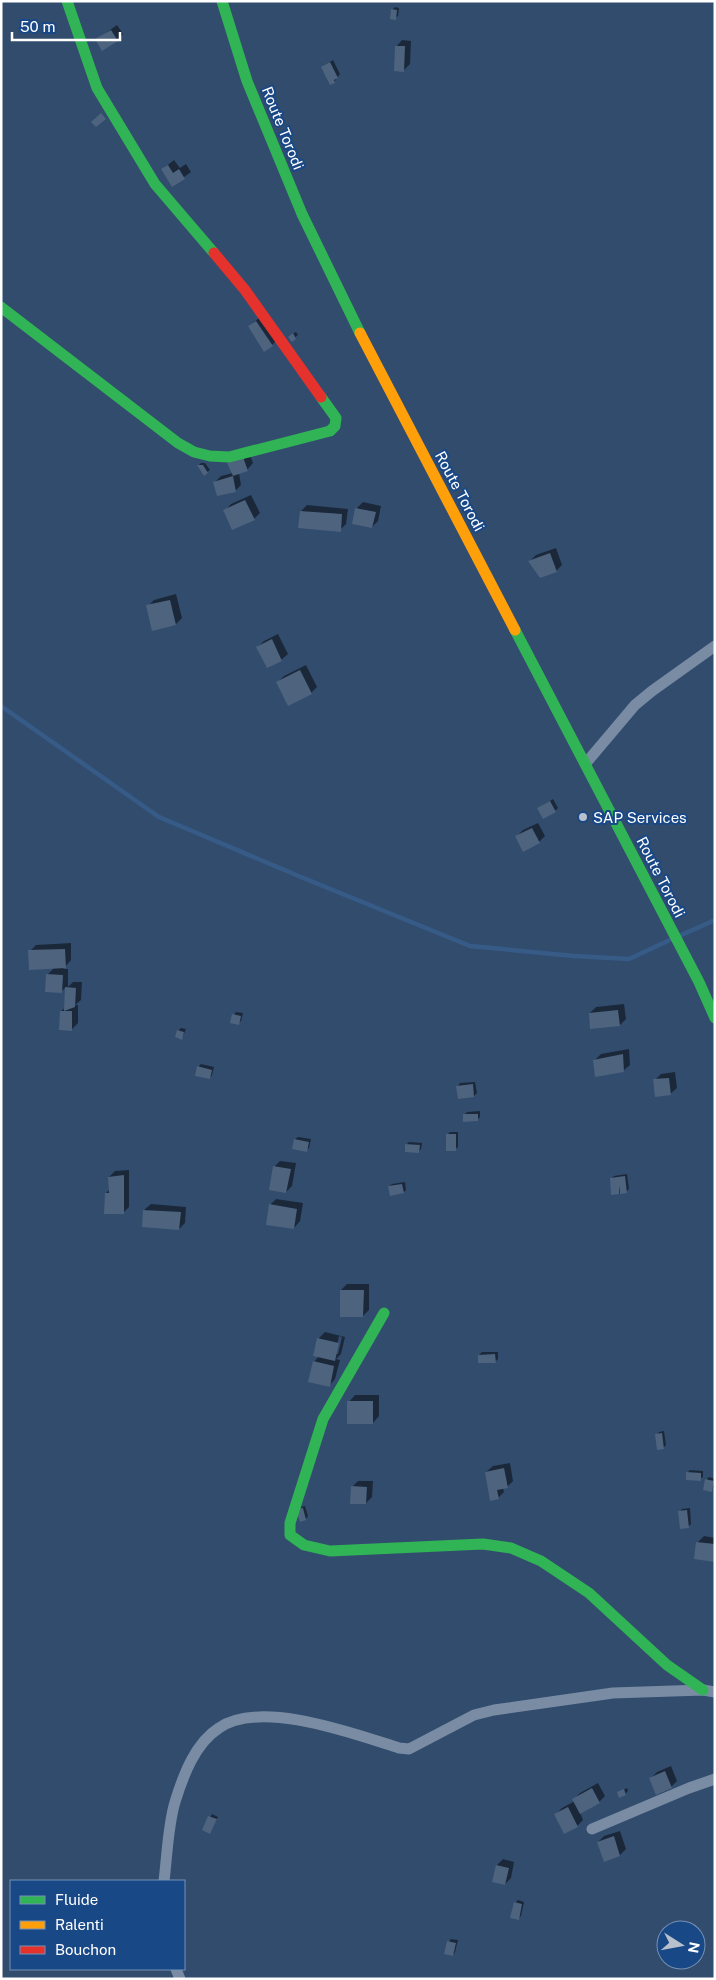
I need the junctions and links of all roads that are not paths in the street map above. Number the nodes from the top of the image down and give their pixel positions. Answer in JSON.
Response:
{"nodes":[{"id":1,"x":67,"y":1,"type":"edge"},
{"id":2,"x":222,"y":1,"type":"edge"},
{"id":3,"x":1,"y":307,"type":"edge"},
{"id":4,"x":715,"y":646,"type":"edge"},
{"id":5,"x":586,"y":763,"type":"junction"},
{"id":6,"x":715,"y":1018,"type":"edge"},
{"id":7,"x":384,"y":1313,"type":"dead end"},
{"id":8,"x":703,"y":1690,"type":"junction"},
{"id":9,"x":715,"y":1692,"type":"edge"},
{"id":10,"x":715,"y":1779,"type":"edge"},
{"id":11,"x":592,"y":1829,"type":"dead end"},
{"id":12,"x":164,"y":1880,"type":"edge"}],
"edges":[{"from":1,"to":3,"type":"street"},
{"from":2,"to":5,"type":"street","name":"Route Torodi"},
{"from":4,"to":5,"type":"street"},
{"from":5,"to":6,"type":"street","name":"Route Torodi"},
{"from":7,"to":8,"type":"street"},
{"from":8,"to":9,"type":"street"},
{"from":8,"to":12,"type":"street"},
{"from":10,"to":11,"type":"street"}]}
